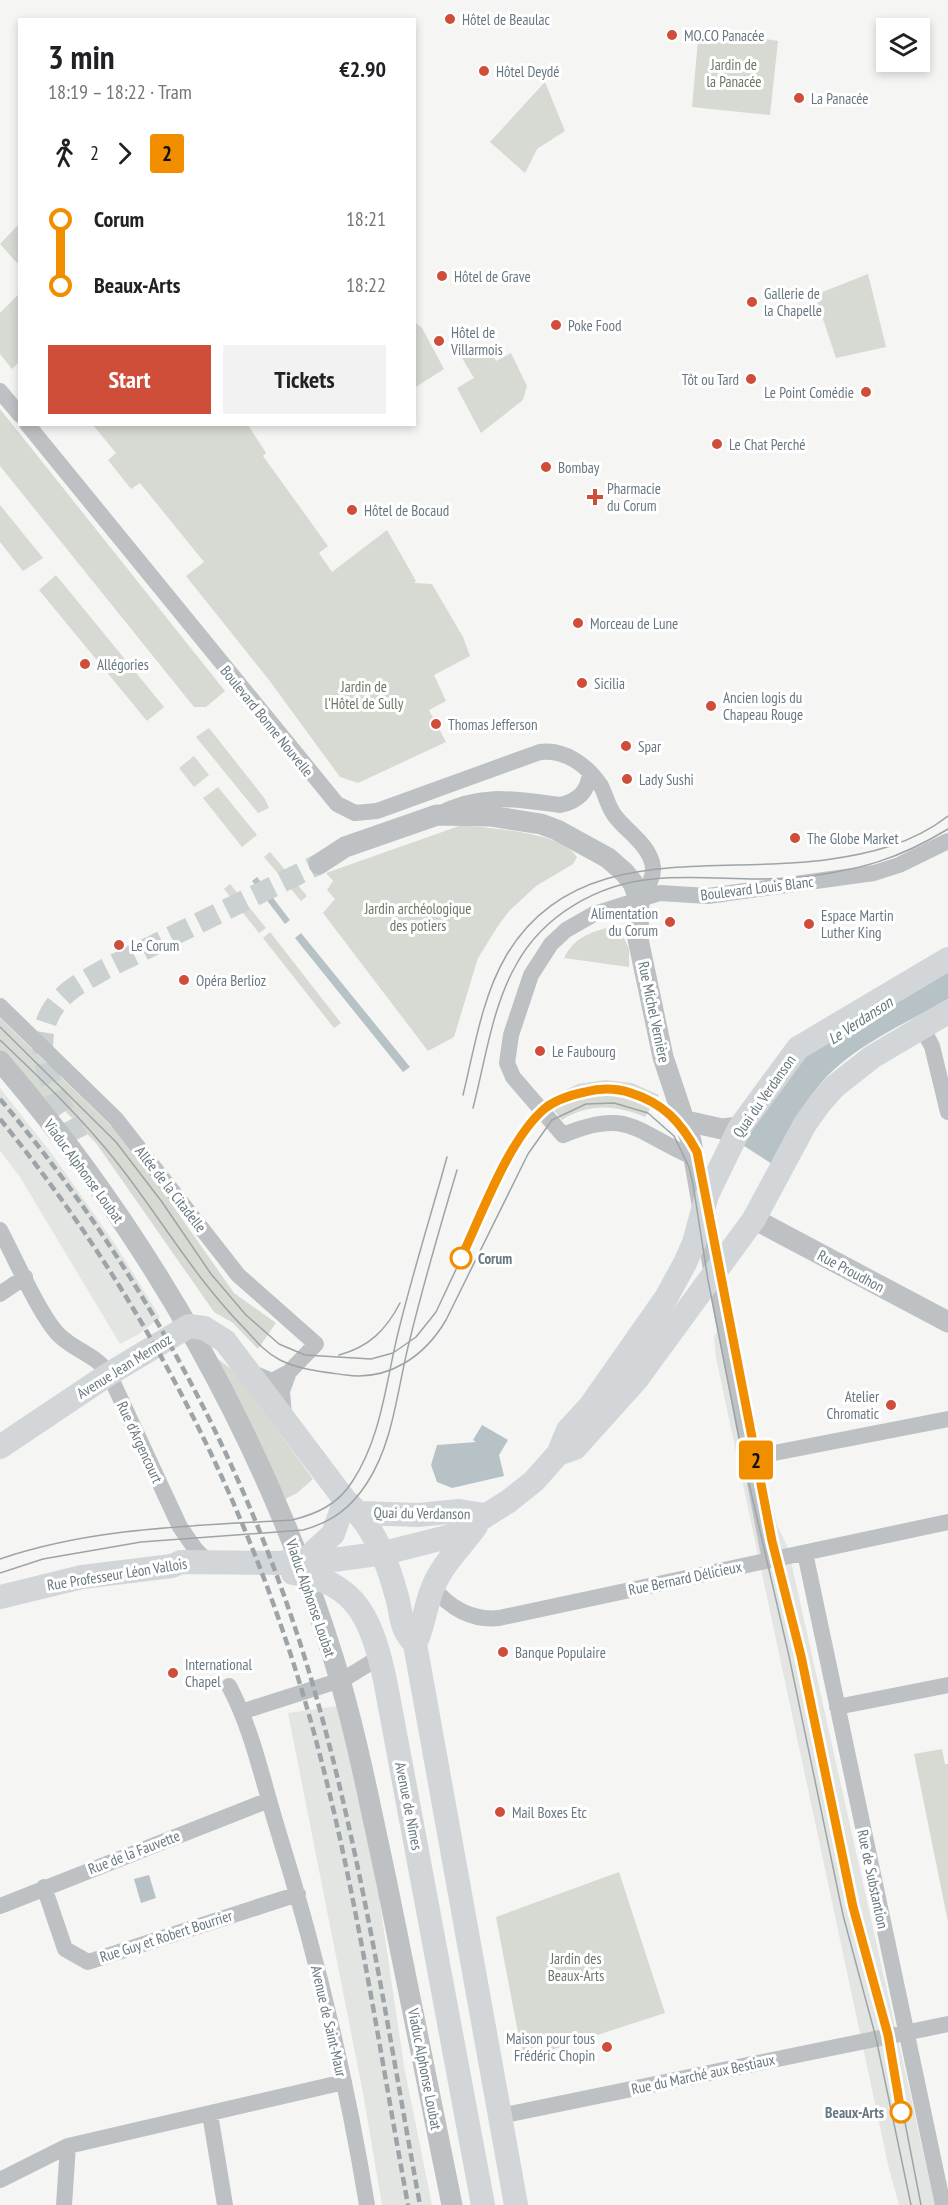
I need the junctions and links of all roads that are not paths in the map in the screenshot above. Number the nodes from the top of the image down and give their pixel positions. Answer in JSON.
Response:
{"nodes":[{"id":1,"x":0,"y":391,"type":"edge"},
{"id":2,"x":18,"y":413,"type":"edge"},
{"id":3,"x":29,"y":426,"type":"edge"},
{"id":4,"x":590,"y":772,"type":"junction"},
{"id":5,"x":437,"y":815,"type":"junction"},
{"id":6,"x":948,"y":841,"type":"edge"},
{"id":7,"x":319,"y":864,"type":"tunnel mouth"},
{"id":8,"x":639,"y":899,"type":"junction"},
{"id":9,"x":948,"y":959,"type":"edge"},
{"id":10,"x":0,"y":1006,"type":"edge"},
{"id":11,"x":948,"y":1012,"type":"edge"},
{"id":12,"x":922,"y":1029,"type":"junction"},
{"id":13,"x":0,"y":1061,"type":"edge"},
{"id":14,"x":948,"y":1112,"type":"edge"},
{"id":15,"x":686,"y":1121,"type":"junction"},
{"id":16,"x":740,"y":1127,"type":"junction"},
{"id":17,"x":78,"y":1138,"type":"tunnel mouth"},
{"id":18,"x":693,"y":1157,"type":"junction"},
{"id":19,"x":704,"y":1206,"type":"junction"},
{"id":20,"x":754,"y":1219,"type":"junction"},
{"id":21,"x":0,"y":1230,"type":"edge"},
{"id":22,"x":714,"y":1272,"type":"junction"},
{"id":23,"x":25,"y":1277,"type":"junction"},
{"id":24,"x":0,"y":1294,"type":"edge"},
{"id":25,"x":948,"y":1322,"type":"edge"},
{"id":26,"x":189,"y":1326,"type":"junction"},
{"id":27,"x":244,"y":1367,"type":"junction"},
{"id":28,"x":290,"y":1372,"type":"junction"},
{"id":29,"x":109,"y":1374,"type":"junction"},
{"id":30,"x":948,"y":1419,"type":"edge"},
{"id":31,"x":286,"y":1420,"type":"junction"},
{"id":32,"x":0,"y":1448,"type":"edge"},
{"id":33,"x":748,"y":1452,"type":"junction"},
{"id":34,"x":558,"y":1454,"type":"junction"},
{"id":35,"x":353,"y":1506,"type":"junction"},
{"id":36,"x":485,"y":1515,"type":"junction"},
{"id":37,"x":948,"y":1522,"type":"edge"},
{"id":38,"x":384,"y":1553,"type":"junction"},
{"id":39,"x":805,"y":1553,"type":"junction"},
{"id":40,"x":308,"y":1557,"type":"junction"},
{"id":41,"x":770,"y":1560,"type":"junction"},
{"id":42,"x":172,"y":1566,"type":"joint"},
{"id":43,"x":212,"y":1566,"type":"junction"},
{"id":44,"x":433,"y":1587,"type":"junction"},
{"id":45,"x":0,"y":1597,"type":"edge"},
{"id":46,"x":414,"y":1644,"type":"junction"},
{"id":47,"x":380,"y":1657,"type":"junction"},
{"id":48,"x":948,"y":1685,"type":"edge"},
{"id":49,"x":229,"y":1686,"type":"dead end"},
{"id":50,"x":837,"y":1707,"type":"junction"},
{"id":51,"x":241,"y":1712,"type":"junction"},
{"id":52,"x":269,"y":1800,"type":"junction"},
{"id":53,"x":44,"y":1887,"type":"junction"},
{"id":54,"x":298,"y":1894,"type":"junction"},
{"id":55,"x":0,"y":1906,"type":"edge"},
{"id":56,"x":948,"y":2024,"type":"edge"},
{"id":57,"x":907,"y":2033,"type":"junction"},
{"id":58,"x":344,"y":2082,"type":"junction"},
{"id":59,"x":210,"y":2114,"type":"junction"},
{"id":60,"x":500,"y":2116,"type":"junction"},
{"id":61,"x":68,"y":2146,"type":"junction"},
{"id":62,"x":0,"y":2180,"type":"edge"},
{"id":63,"x":64,"y":2205,"type":"edge"},
{"id":64,"x":225,"y":2205,"type":"edge"},
{"id":65,"x":367,"y":2205,"type":"edge"},
{"id":66,"x":452,"y":2205,"type":"edge"},
{"id":67,"x":483,"y":2205,"type":"edge"},
{"id":68,"x":516,"y":2205,"type":"edge"},
{"id":69,"x":943,"y":2205,"type":"edge"}],
"edges":[{"from":1,"to":2,"type":"street"},
{"from":3,"to":4,"type":"street","name":"Boulevard Bonne Nouvelle"},
{"from":4,"to":5,"type":"street"},
{"from":4,"to":8,"type":"street"},
{"from":5,"to":7,"type":"street"},
{"from":5,"to":8,"type":"street"},
{"from":6,"to":8,"type":"street","name":"Boulevard Louis Blanc"},
{"from":8,"to":15,"type":"street","name":"Rue Michel Vernière"},
{"from":8,"to":18,"type":"street","name":"Boulevard Louis Blanc"},
{"from":9,"to":16,"type":"main road","name":"Quai du Verdanson"},
{"from":10,"to":28,"type":"street","name":"Allée de la Citadelle"},
{"from":11,"to":12,"type":"main road","name":"Quai du Verdanson"},
{"from":12,"to":14,"type":"street"},
{"from":12,"to":20,"type":"main road","name":"Quai du Verdanson"},
{"from":13,"to":66,"type":"street","name":"Viaduc Alphonse Loubat"},
{"from":15,"to":16,"type":"street"},
{"from":15,"to":18,"type":"street","name":"Rue Michel Vernière"},
{"from":16,"to":19,"type":"main road","name":"Quai du Verdanson"},
{"from":17,"to":26,"type":"street"},
{"from":18,"to":19,"type":"street","name":"Rue Michel Vernière"},
{"from":19,"to":22,"type":"street","name":"Quai du Verdanson"},
{"from":19,"to":34,"type":"main road","name":"Quai du Verdanson"},
{"from":20,"to":22,"type":"main road","name":"Quai du Verdanson"},
{"from":20,"to":25,"type":"street","name":"Rue Proudhon"},
{"from":21,"to":23,"type":"street","name":"Rue d'Argencourt"},
{"from":22,"to":33,"type":"street"},
{"from":22,"to":34,"type":"main road","name":"Quai du Verdanson"},
{"from":23,"to":24,"type":"street"},
{"from":23,"to":29,"type":"street","name":"Rue d'Argencourt"},
{"from":26,"to":27,"type":"main road","name":"Avenue Jean Mermoz"},
{"from":26,"to":29,"type":"main road","name":"Avenue Jean Mermoz"},
{"from":27,"to":28,"type":"street"},
{"from":27,"to":31,"type":"main road"},
{"from":28,"to":31,"type":"street","name":"Allée de la Citadelle"},
{"from":29,"to":32,"type":"main road","name":"Avenue Jean Mermoz"},
{"from":29,"to":43,"type":"street","name":"Rue d'Argencourt"},
{"from":30,"to":33,"type":"street"},
{"from":31,"to":35,"type":"main road"},
{"from":33,"to":41,"type":"street"},
{"from":34,"to":36,"type":"main road","name":"Quai du Verdanson"},
{"from":35,"to":36,"type":"main road","name":"Quai du Verdanson"},
{"from":35,"to":38,"type":"main road"},
{"from":35,"to":40,"type":"main road"},
{"from":36,"to":38,"type":"main road","name":"Quai du Verdanson"},
{"from":36,"to":44,"type":"main road","name":"Quai du Verdanson"},
{"from":37,"to":39,"type":"street","name":"Rue Bernard Délicieux"},
{"from":38,"to":40,"type":"main road","name":"Rue Professeur Léon Vallois"},
{"from":38,"to":46,"type":"main road"},
{"from":39,"to":41,"type":"street","name":"Rue Bernard Délicieux"},
{"from":39,"to":50,"type":"street","name":"Rue de Substantion"},
{"from":40,"to":43,"type":"main road","name":"Rue Professeur Léon Vallois"},
{"from":41,"to":44,"type":"street","name":"Rue Bernard Délicieux"},
{"from":42,"to":43,"type":"main road","name":"Avenue de Nîmes"},
{"from":42,"to":45,"type":"main road","name":"Rue Professeur Léon Vallois"},
{"from":43,"to":47,"type":"main road","name":"Avenue de Nîmes"},
{"from":44,"to":46,"type":"main road","name":"Quai du Verdanson"},
{"from":46,"to":60,"type":"main road"},
{"from":47,"to":51,"type":"street"},
{"from":47,"to":67,"type":"main road","name":"Avenue de Nîmes"},
{"from":48,"to":50,"type":"street"},
{"from":49,"to":51,"type":"street","name":"Avenue de Saint-Maur"},
{"from":50,"to":57,"type":"street","name":"Rue de Substantion"},
{"from":51,"to":52,"type":"street","name":"Avenue de Saint-Maur"},
{"from":52,"to":53,"type":"street","name":"Rue de la Fauvette"},
{"from":52,"to":54,"type":"street","name":"Avenue de Saint-Maur"},
{"from":53,"to":54,"type":"street","name":"Rue Guy et Robert Bourrier"},
{"from":53,"to":55,"type":"street","name":"Rue de la Fauvette"},
{"from":54,"to":58,"type":"street","name":"Avenue de Saint-Maur"},
{"from":56,"to":57,"type":"street","name":"Rue du Marché aux Bestiaux"},
{"from":57,"to":60,"type":"street","name":"Rue du Marché aux Bestiaux"},
{"from":57,"to":69,"type":"street","name":"Rue de Substantion"},
{"from":58,"to":59,"type":"street","name":"Avenue de Saint-Maur"},
{"from":58,"to":65,"type":"street"},
{"from":59,"to":61,"type":"street","name":"Avenue de Saint-Maur"},
{"from":59,"to":64,"type":"street"},
{"from":60,"to":68,"type":"main road"},
{"from":61,"to":62,"type":"street","name":"Avenue de Saint-Maur"},
{"from":61,"to":63,"type":"street"}]}
